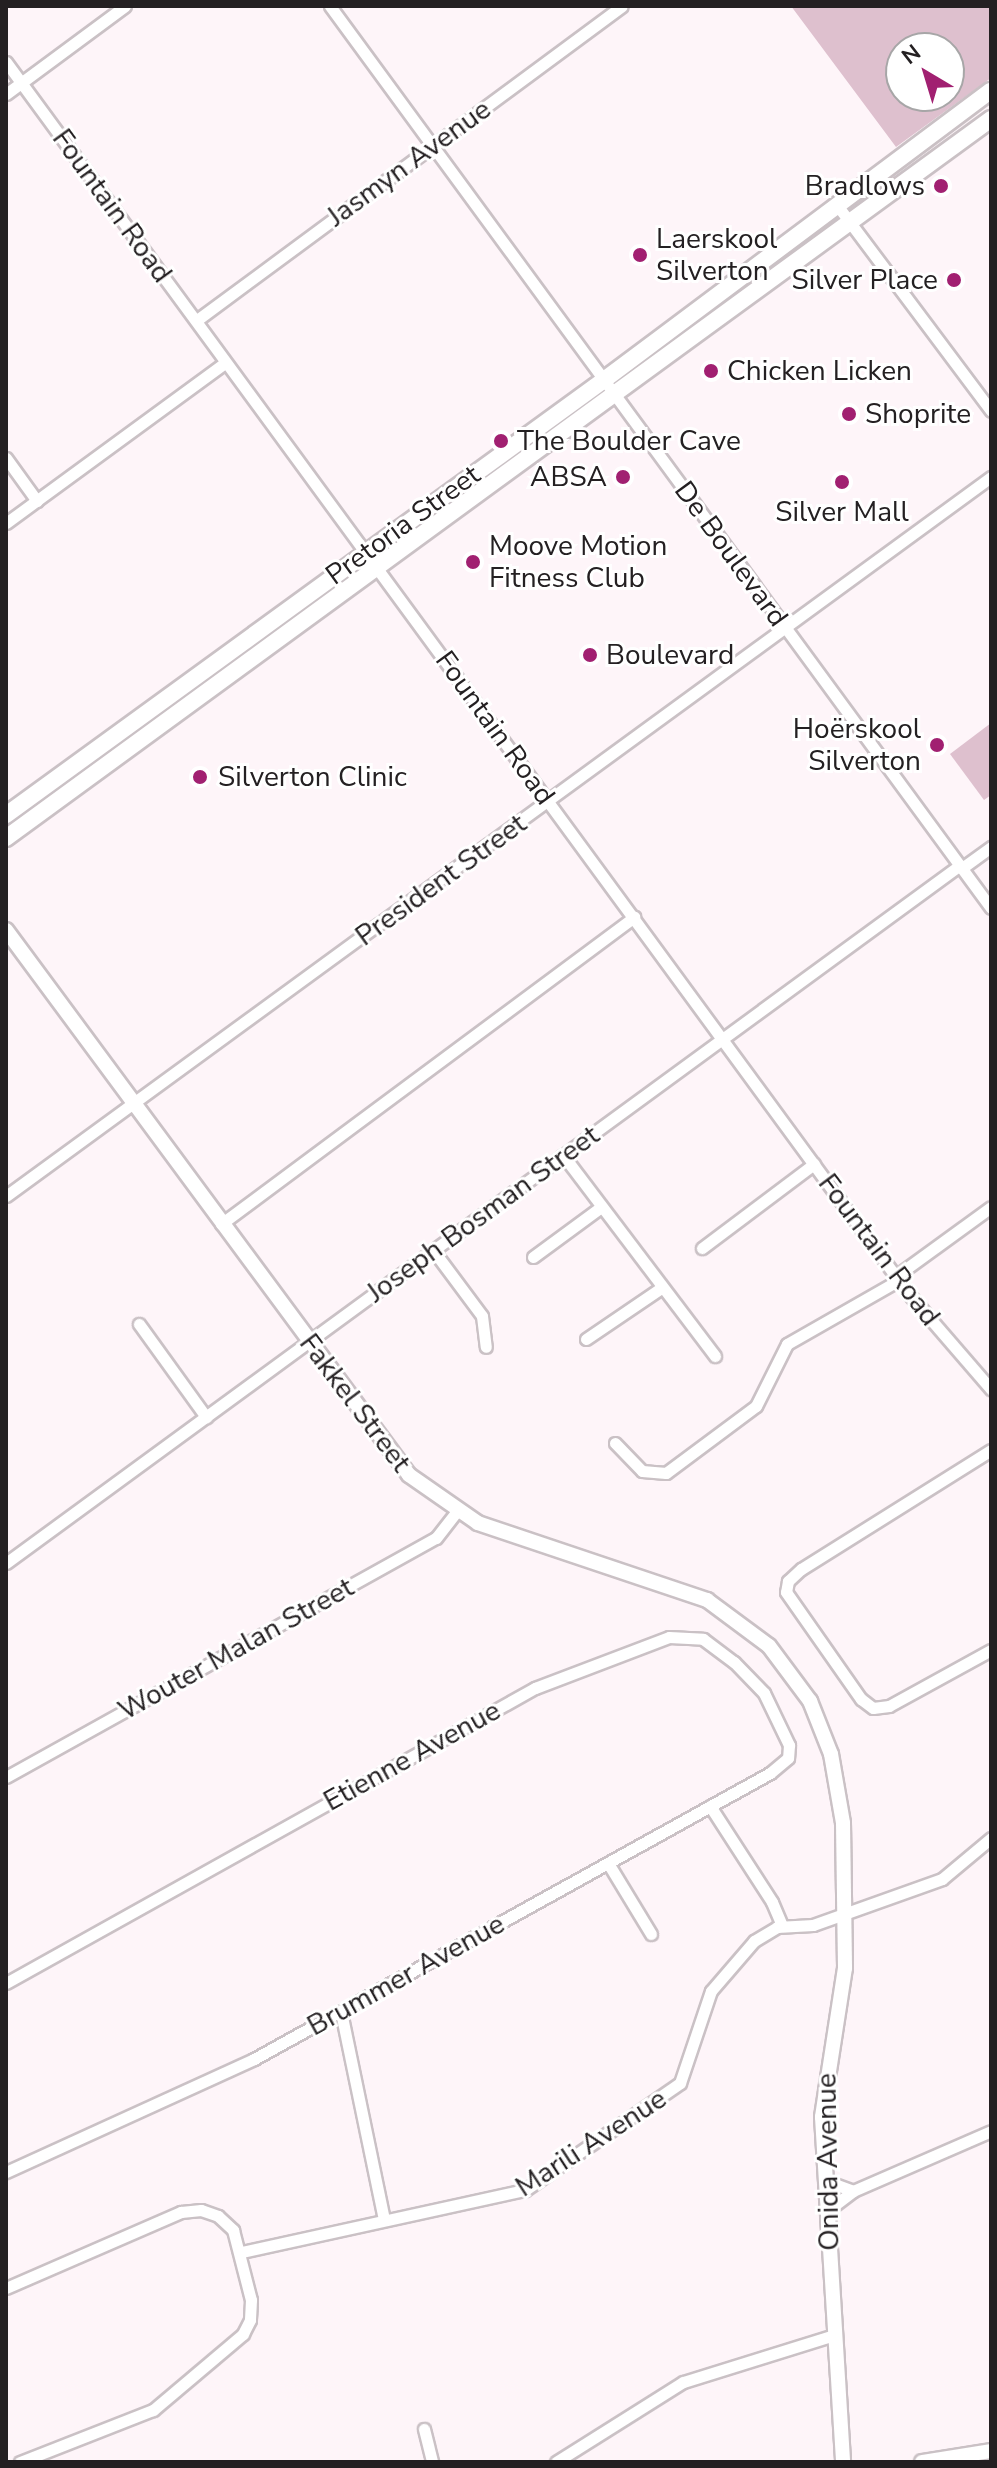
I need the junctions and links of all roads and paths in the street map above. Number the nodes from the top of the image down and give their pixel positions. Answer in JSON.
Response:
{"nodes":[{"id":1,"x":125,"y":6,"type":"edge"},
{"id":2,"x":330,"y":6,"type":"edge"},
{"id":3,"x":622,"y":6,"type":"edge"},
{"id":4,"x":6,"y":62,"type":"edge"},
{"id":5,"x":21,"y":83,"type":"junction"},
{"id":6,"x":991,"y":91,"type":"edge"},
{"id":7,"x":6,"y":94,"type":"edge"},
{"id":8,"x":991,"y":108,"type":"edge"},
{"id":9,"x":991,"y":119,"type":"edge"},
{"id":10,"x":432,"y":146,"type":"junction"},
{"id":11,"x":868,"y":182,"type":"junction"},
{"id":12,"x":837,"y":205,"type":"junction"},
{"id":13,"x":851,"y":222,"type":"junction"},
{"id":14,"x":197,"y":320,"type":"junction"},
{"id":15,"x":225,"y":363,"type":"junction"},
{"id":16,"x":604,"y":380,"type":"junction"},
{"id":17,"x":614,"y":395,"type":"junction"},
{"id":18,"x":991,"y":411,"type":"edge"},
{"id":19,"x":6,"y":458,"type":"edge"},
{"id":20,"x":991,"y":477,"type":"edge"},
{"id":21,"x":37,"y":501,"type":"junction"},
{"id":22,"x":6,"y":523,"type":"edge"},
{"id":23,"x":366,"y":552,"type":"junction"},
{"id":24,"x":376,"y":566,"type":"junction"},
{"id":25,"x":787,"y":628,"type":"junction"},
{"id":26,"x":548,"y":801,"type":"junction"},
{"id":27,"x":6,"y":815,"type":"edge"},
{"id":28,"x":6,"y":838,"type":"edge"},
{"id":29,"x":991,"y":847,"type":"edge"},
{"id":30,"x":961,"y":867,"type":"junction"},
{"id":31,"x":991,"y":908,"type":"edge"},
{"id":32,"x":634,"y":917,"type":"junction"},
{"id":33,"x":6,"y":930,"type":"edge"},
{"id":34,"x":722,"y":1039,"type":"junction"},
{"id":35,"x":133,"y":1103,"type":"junction"},
{"id":36,"x":563,"y":1155,"type":"junction"},
{"id":37,"x":814,"y":1164,"type":"junction"},
{"id":38,"x":6,"y":1196,"type":"edge"},
{"id":39,"x":601,"y":1207,"type":"junction"},
{"id":40,"x":991,"y":1207,"type":"edge"},
{"id":41,"x":221,"y":1224,"type":"junction"},
{"id":42,"x":702,"y":1248,"type":"dead end"},
{"id":43,"x":433,"y":1250,"type":"junction"},
{"id":44,"x":533,"y":1257,"type":"dead end"},
{"id":45,"x":898,"y":1278,"type":"junction"},
{"id":46,"x":661,"y":1288,"type":"junction"},
{"id":47,"x":139,"y":1324,"type":"dead end"},
{"id":48,"x":586,"y":1339,"type":"dead end"},
{"id":49,"x":309,"y":1342,"type":"junction"},
{"id":50,"x":486,"y":1347,"type":"dead end"},
{"id":51,"x":715,"y":1356,"type":"dead end"},
{"id":52,"x":991,"y":1389,"type":"edge"},
{"id":53,"x":206,"y":1417,"type":"junction"},
{"id":54,"x":615,"y":1443,"type":"dead end"},
{"id":55,"x":991,"y":1450,"type":"edge"},
{"id":56,"x":457,"y":1511,"type":"junction"},
{"id":57,"x":6,"y":1563,"type":"edge"},
{"id":58,"x":991,"y":1650,"type":"edge"},
{"id":59,"x":790,"y":1751,"type":"joint"},
{"id":60,"x":6,"y":1777,"type":"edge"},
{"id":61,"x":710,"y":1806,"type":"junction"},
{"id":62,"x":991,"y":1838,"type":"edge"},
{"id":63,"x":608,"y":1863,"type":"junction"},
{"id":64,"x":847,"y":1913,"type":"junction"},
{"id":65,"x":782,"y":1926,"type":"junction"},
{"id":66,"x":651,"y":1934,"type":"dead end"},
{"id":67,"x":6,"y":1983,"type":"edge"},
{"id":68,"x":341,"y":2012,"type":"junction"},
{"id":69,"x":827,"y":2059,"type":"junction"},
{"id":70,"x":991,"y":2131,"type":"edge"},
{"id":71,"x":6,"y":2172,"type":"edge"},
{"id":72,"x":826,"y":2181,"type":"junction"},
{"id":73,"x":853,"y":2191,"type":"junction"},
{"id":74,"x":828,"y":2210,"type":"junction"},
{"id":75,"x":384,"y":2220,"type":"junction"},
{"id":76,"x":242,"y":2252,"type":"junction"},
{"id":77,"x":829,"y":2265,"type":"junction"},
{"id":78,"x":6,"y":2288,"type":"edge"},
{"id":79,"x":834,"y":2335,"type":"junction"},
{"id":80,"x":424,"y":2429,"type":"dead end"},
{"id":81,"x":991,"y":2454,"type":"edge"},
{"id":82,"x":20,"y":2462,"type":"edge"},
{"id":83,"x":432,"y":2462,"type":"edge"},
{"id":84,"x":556,"y":2462,"type":"edge"},
{"id":85,"x":843,"y":2462,"type":"edge"},
{"id":86,"x":922,"y":2462,"type":"edge"},
{"id":87,"x":971,"y":2462,"type":"edge"}],
"edges":[{"from":1,"to":5,"type":"street"},
{"from":2,"to":10,"type":"street","name":"De Boulevard"},
{"from":3,"to":10,"type":"street","name":"Jasmyn Avenue"},
{"from":4,"to":5,"type":"street","name":"Fountain Road"},
{"from":5,"to":7,"type":"street"},
{"from":5,"to":14,"type":"street","name":"Fountain Road"},
{"from":6,"to":11,"type":"main road","name":"Pretoria Street"},
{"from":8,"to":11,"type":"main road"},
{"from":9,"to":13,"type":"main road","name":"Pretoria Street"},
{"from":10,"to":14,"type":"street","name":"Jasmyn Avenue"},
{"from":10,"to":16,"type":"street","name":"De Boulevard"},
{"from":11,"to":12,"type":"main road","name":"Pretoria Street"},
{"from":12,"to":13,"type":"street"},
{"from":12,"to":16,"type":"main road","name":"Pretoria Street"},
{"from":13,"to":17,"type":"main road","name":"Pretoria Street"},
{"from":13,"to":18,"type":"street"},
{"from":14,"to":15,"type":"street","name":"Fountain Road"},
{"from":15,"to":21,"type":"street"},
{"from":15,"to":23,"type":"street","name":"Fountain Road"},
{"from":16,"to":17,"type":"street","name":"De Boulevard"},
{"from":16,"to":23,"type":"main road","name":"Pretoria Street"},
{"from":17,"to":24,"type":"main road","name":"Pretoria Street"},
{"from":17,"to":25,"type":"street","name":"De Boulevard"},
{"from":19,"to":21,"type":"street"},
{"from":20,"to":25,"type":"street","name":"President Street"},
{"from":21,"to":22,"type":"street"},
{"from":23,"to":24,"type":"street","name":"Fountain Road"},
{"from":23,"to":27,"type":"main road","name":"Pretoria Street"},
{"from":24,"to":26,"type":"street","name":"Fountain Road"},
{"from":24,"to":28,"type":"main road","name":"Pretoria Street"},
{"from":25,"to":26,"type":"street","name":"President Street"},
{"from":25,"to":30,"type":"street","name":"De Boulevard"},
{"from":26,"to":32,"type":"street","name":"Fountain Road"},
{"from":26,"to":35,"type":"street","name":"President Street"},
{"from":29,"to":30,"type":"street","name":"Joseph Bosman Street"},
{"from":30,"to":31,"type":"street","name":"De Boulevard"},
{"from":30,"to":34,"type":"street","name":"Joseph Bosman Street"},
{"from":32,"to":34,"type":"street","name":"Fountain Road"},
{"from":32,"to":41,"type":"street"},
{"from":33,"to":35,"type":"street","name":"Fakkel Street"},
{"from":34,"to":36,"type":"street","name":"Joseph Bosman Street"},
{"from":34,"to":37,"type":"street","name":"Fountain Road"},
{"from":35,"to":38,"type":"street","name":"President Street"},
{"from":35,"to":41,"type":"street","name":"Fakkel Street"},
{"from":36,"to":39,"type":"street"},
{"from":36,"to":43,"type":"street","name":"Joseph Bosman Street"},
{"from":37,"to":42,"type":"street"},
{"from":37,"to":45,"type":"street","name":"Fountain Road"},
{"from":39,"to":44,"type":"street"},
{"from":39,"to":46,"type":"street"},
{"from":40,"to":45,"type":"street"},
{"from":41,"to":49,"type":"street","name":"Fakkel Street"},
{"from":43,"to":49,"type":"street","name":"Joseph Bosman Street"},
{"from":43,"to":50,"type":"street"},
{"from":45,"to":52,"type":"street","name":"Fountain Road"},
{"from":45,"to":54,"type":"street"},
{"from":46,"to":48,"type":"street"},
{"from":46,"to":51,"type":"street"},
{"from":47,"to":53,"type":"street"},
{"from":49,"to":53,"type":"street","name":"Joseph Bosman Street"},
{"from":49,"to":56,"type":"street","name":"Fakkel Street"},
{"from":53,"to":57,"type":"street","name":"Joseph Bosman Street"},
{"from":55,"to":58,"type":"street"},
{"from":56,"to":60,"type":"street","name":"Wouter Malan Street"},
{"from":56,"to":64,"type":"street","name":"Fakkel Street"},
{"from":59,"to":61,"type":"street","name":"Brummer Avenue"},
{"from":59,"to":67,"type":"street","name":"Etienne Avenue"},
{"from":61,"to":63,"type":"street","name":"Brummer Avenue"},
{"from":61,"to":65,"type":"street"},
{"from":62,"to":64,"type":"street","name":"Marili Avenue"},
{"from":63,"to":66,"type":"street"},
{"from":63,"to":68,"type":"street","name":"Brummer Avenue"},
{"from":64,"to":65,"type":"street","name":"Marili Avenue"},
{"from":64,"to":69,"type":"street","name":"Onida Avenue"},
{"from":65,"to":75,"type":"street","name":"Marili Avenue"},
{"from":68,"to":71,"type":"street","name":"Brummer Avenue"},
{"from":68,"to":75,"type":"street"},
{"from":69,"to":72,"type":"street","name":"Onida Avenue"},
{"from":69,"to":77,"type":"street","name":"Onida Avenue"},
{"from":70,"to":73,"type":"street"},
{"from":72,"to":73,"type":"street"},
{"from":72,"to":74,"type":"street","name":"Onida Avenue"},
{"from":73,"to":74,"type":"street"},
{"from":74,"to":77,"type":"street","name":"Onida Avenue"},
{"from":75,"to":76,"type":"street","name":"Marili Avenue"},
{"from":76,"to":78,"type":"street"},
{"from":76,"to":82,"type":"street"},
{"from":77,"to":79,"type":"street","name":"Onida Avenue"},
{"from":79,"to":84,"type":"street"},
{"from":79,"to":85,"type":"street","name":"Onida Avenue"},
{"from":80,"to":83,"type":"street"},
{"from":81,"to":86,"type":"street"},
{"from":81,"to":87,"type":"street"}]}
